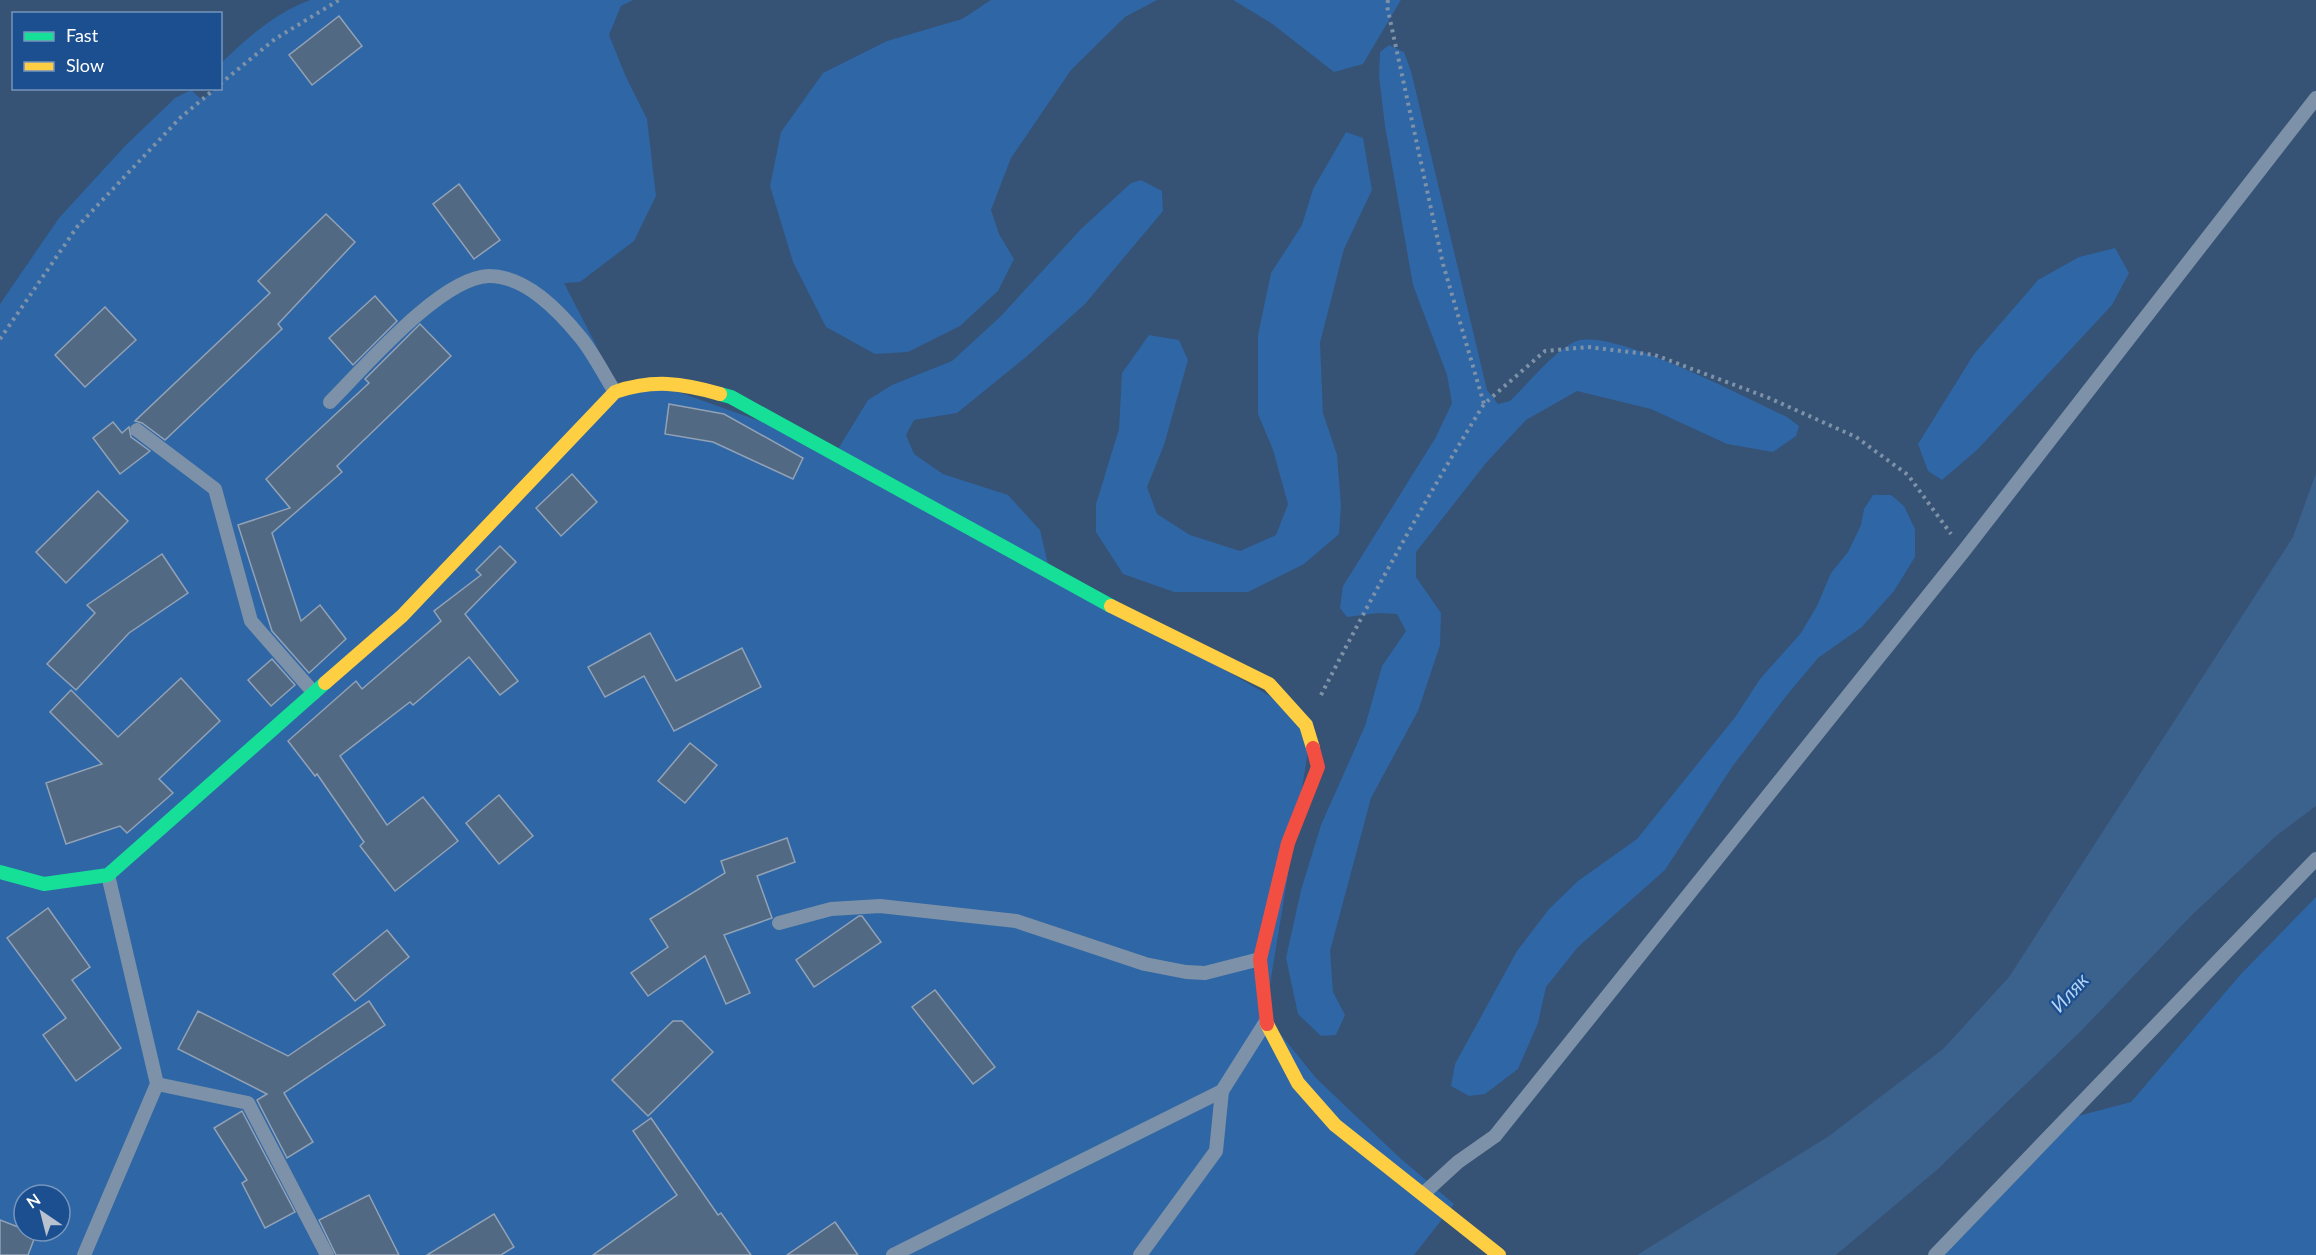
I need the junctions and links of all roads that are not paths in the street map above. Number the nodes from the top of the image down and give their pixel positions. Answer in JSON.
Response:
{"nodes":[{"id":1,"x":2316,"y":98,"type":"edge"},
{"id":2,"x":615,"y":392,"type":"junction"},
{"id":3,"x":330,"y":402,"type":"dead end"},
{"id":4,"x":137,"y":430,"type":"dead end"},
{"id":5,"x":314,"y":693,"type":"junction"},
{"id":6,"x":2316,"y":860,"type":"edge"},
{"id":7,"x":0,"y":872,"type":"edge"},
{"id":8,"x":108,"y":875,"type":"junction"},
{"id":9,"x":779,"y":923,"type":"dead end"},
{"id":10,"x":1260,"y":959,"type":"junction"},
{"id":11,"x":1266,"y":1022,"type":"junction"},
{"id":12,"x":157,"y":1084,"type":"junction"},
{"id":13,"x":1222,"y":1091,"type":"junction"},
{"id":14,"x":1426,"y":1199,"type":"junction"},
{"id":15,"x":84,"y":1255,"type":"edge"},
{"id":16,"x":327,"y":1255,"type":"edge"},
{"id":17,"x":893,"y":1255,"type":"edge"},
{"id":18,"x":1140,"y":1255,"type":"edge"},
{"id":19,"x":1499,"y":1255,"type":"edge"},
{"id":20,"x":1935,"y":1255,"type":"edge"}],
"edges":[{"from":1,"to":14,"type":"lane"},
{"from":2,"to":3,"type":"lane"},
{"from":2,"to":5,"type":"street"},
{"from":2,"to":10,"type":"street"},
{"from":4,"to":5,"type":"lane"},
{"from":5,"to":8,"type":"street"},
{"from":6,"to":20,"type":"lane"},
{"from":7,"to":8,"type":"street"},
{"from":8,"to":12,"type":"lane"},
{"from":9,"to":10,"type":"lane"},
{"from":10,"to":11,"type":"street"},
{"from":11,"to":13,"type":"lane"},
{"from":11,"to":14,"type":"street"},
{"from":12,"to":15,"type":"lane"},
{"from":12,"to":16,"type":"lane"},
{"from":13,"to":17,"type":"lane"},
{"from":13,"to":18,"type":"lane"},
{"from":14,"to":19,"type":"street"}]}
